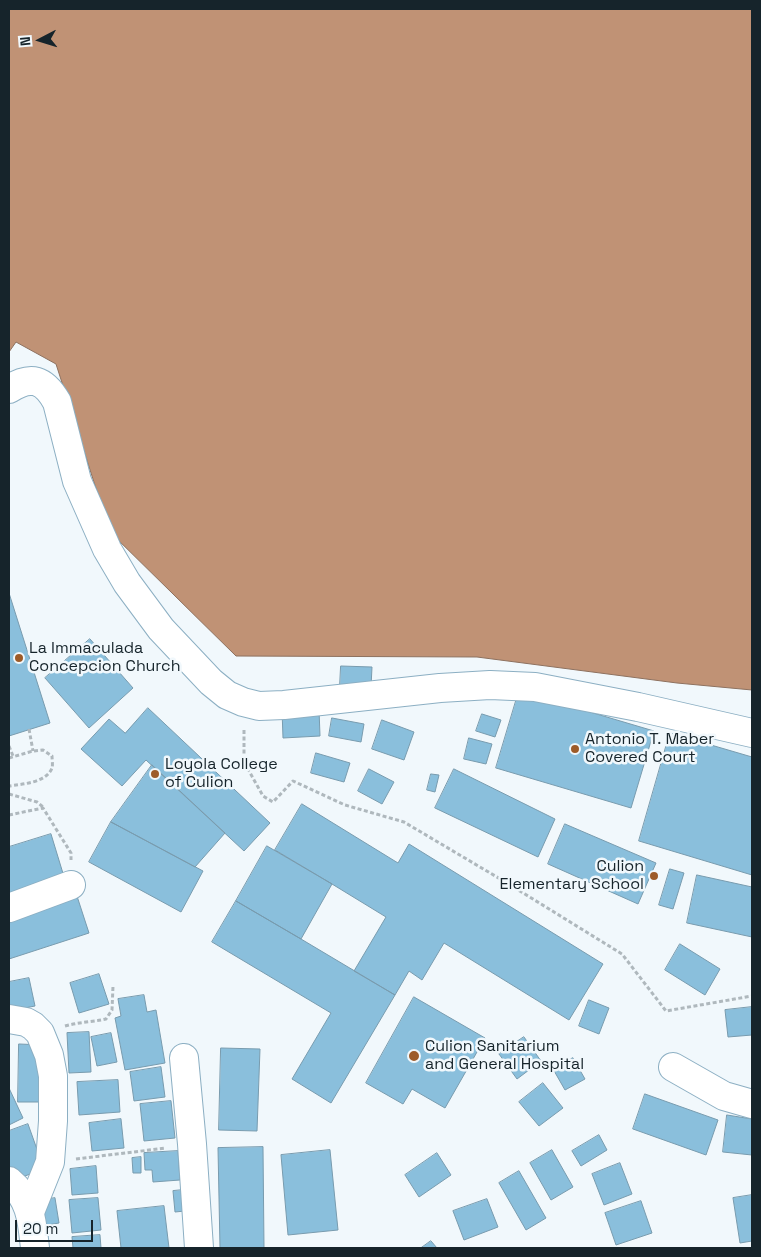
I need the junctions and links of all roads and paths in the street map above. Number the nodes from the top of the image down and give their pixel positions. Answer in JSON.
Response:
{"nodes":[{"id":1,"x":9,"y":389,"type":"edge"},
{"id":2,"x":243,"y":702,"type":"junction"},
{"id":3,"x":29,"y":730,"type":"dead end"},
{"id":4,"x":752,"y":733,"type":"edge"},
{"id":5,"x":9,"y":746,"type":"edge"},
{"id":6,"x":33,"y":751,"type":"junction"},
{"id":7,"x":13,"y":756,"type":"junction"},
{"id":8,"x":9,"y":758,"type":"edge"},
{"id":9,"x":9,"y":786,"type":"edge"},
{"id":10,"x":9,"y":794,"type":"edge"},
{"id":11,"x":43,"y":808,"type":"junction"},
{"id":12,"x":9,"y":815,"type":"edge"},
{"id":13,"x":71,"y":885,"type":"joint"},
{"id":14,"x":9,"y":908,"type":"edge"},
{"id":15,"x":113,"y":986,"type":"dead end"},
{"id":16,"x":752,"y":996,"type":"edge"},
{"id":17,"x":9,"y":1020,"type":"edge"},
{"id":18,"x":40,"y":1033,"type":"junction"},
{"id":19,"x":184,"y":1058,"type":"dead end"},
{"id":20,"x":673,"y":1067,"type":"dead end"},
{"id":21,"x":752,"y":1104,"type":"edge"},
{"id":22,"x":192,"y":1144,"type":"junction"},
{"id":23,"x":50,"y":1162,"type":"junction"},
{"id":24,"x":9,"y":1181,"type":"edge"},
{"id":25,"x":30,"y":1212,"type":"junction"},
{"id":26,"x":35,"y":1248,"type":"edge"},
{"id":27,"x":199,"y":1248,"type":"edge"}],
"edges":[{"from":1,"to":2,"type":"main road"},
{"from":2,"to":4,"type":"main road"},
{"from":2,"to":16,"type":"path"},
{"from":3,"to":6,"type":"path"},
{"from":5,"to":7,"type":"path"},
{"from":6,"to":7,"type":"path"},
{"from":6,"to":9,"type":"path"},
{"from":7,"to":8,"type":"path"},
{"from":10,"to":11,"type":"path"},
{"from":11,"to":12,"type":"path"},
{"from":11,"to":13,"type":"path"},
{"from":13,"to":14,"type":"main road"},
{"from":15,"to":18,"type":"path"},
{"from":17,"to":18,"type":"main road"},
{"from":18,"to":23,"type":"main road"},
{"from":19,"to":22,"type":"main road"},
{"from":20,"to":21,"type":"main road"},
{"from":22,"to":23,"type":"path"},
{"from":22,"to":27,"type":"main road"},
{"from":23,"to":25,"type":"main road"},
{"from":24,"to":25,"type":"main road"},
{"from":25,"to":26,"type":"main road"}]}
